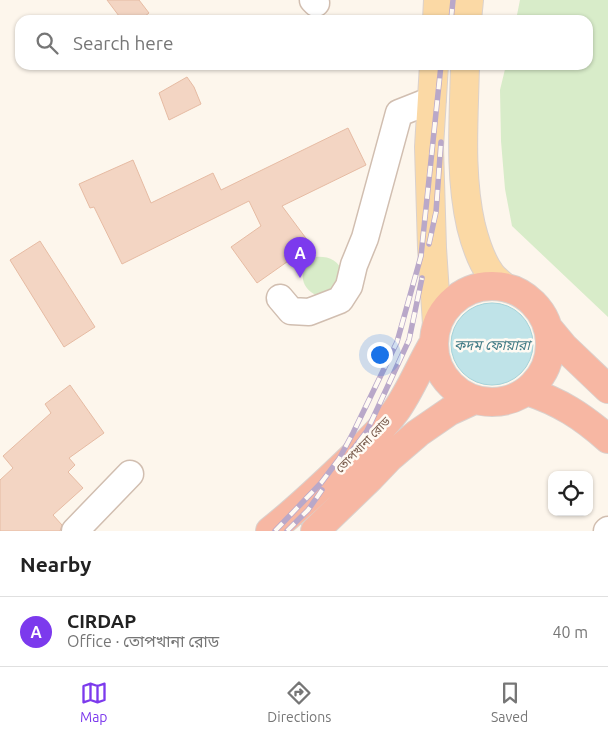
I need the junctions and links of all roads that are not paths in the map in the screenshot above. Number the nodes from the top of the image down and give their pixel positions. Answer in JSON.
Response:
{"nodes":[{"id":1,"x":438,"y":0,"type":"edge"},
{"id":2,"x":469,"y":0,"type":"edge"},
{"id":3,"x":437,"y":15,"type":"edge"},
{"id":4,"x":468,"y":15,"type":"edge"},
{"id":5,"x":434,"y":70,"type":"edge"},
{"id":6,"x":465,"y":70,"type":"edge"},
{"id":7,"x":432,"y":100,"type":"junction"},
{"id":8,"x":503,"y":286,"type":"junction"},
{"id":9,"x":280,"y":298,"type":"dead end"},
{"id":10,"x":549,"y":329,"type":"junction"},
{"id":11,"x":436,"y":333,"type":"junction"},
{"id":12,"x":608,"y":389,"type":"edge"},
{"id":13,"x":527,"y":391,"type":"junction"},
{"id":14,"x":474,"y":400,"type":"junction"},
{"id":15,"x":608,"y":439,"type":"edge"},
{"id":16,"x":130,"y":474,"type":"dead end"},
{"id":17,"x":75,"y":531,"type":"edge"},
{"id":18,"x":270,"y":531,"type":"edge"},
{"id":19,"x":315,"y":531,"type":"edge"}],
"edges":[{"from":1,"to":3,"type":"main road"},
{"from":2,"to":4,"type":"main road"},
{"from":5,"to":7,"type":"main road"},
{"from":6,"to":8,"type":"main road"},
{"from":7,"to":9,"type":"lane"},
{"from":7,"to":11,"type":"main road"},
{"from":8,"to":10,"type":"highway"},
{"from":8,"to":11,"type":"highway"},
{"from":10,"to":12,"type":"highway"},
{"from":10,"to":13,"type":"highway"},
{"from":11,"to":14,"type":"highway"},
{"from":11,"to":18,"type":"highway","name":"তোপখানা রোড"},
{"from":13,"to":14,"type":"highway"},
{"from":13,"to":15,"type":"highway"},
{"from":14,"to":19,"type":"highway"},
{"from":16,"to":17,"type":"lane"}]}
